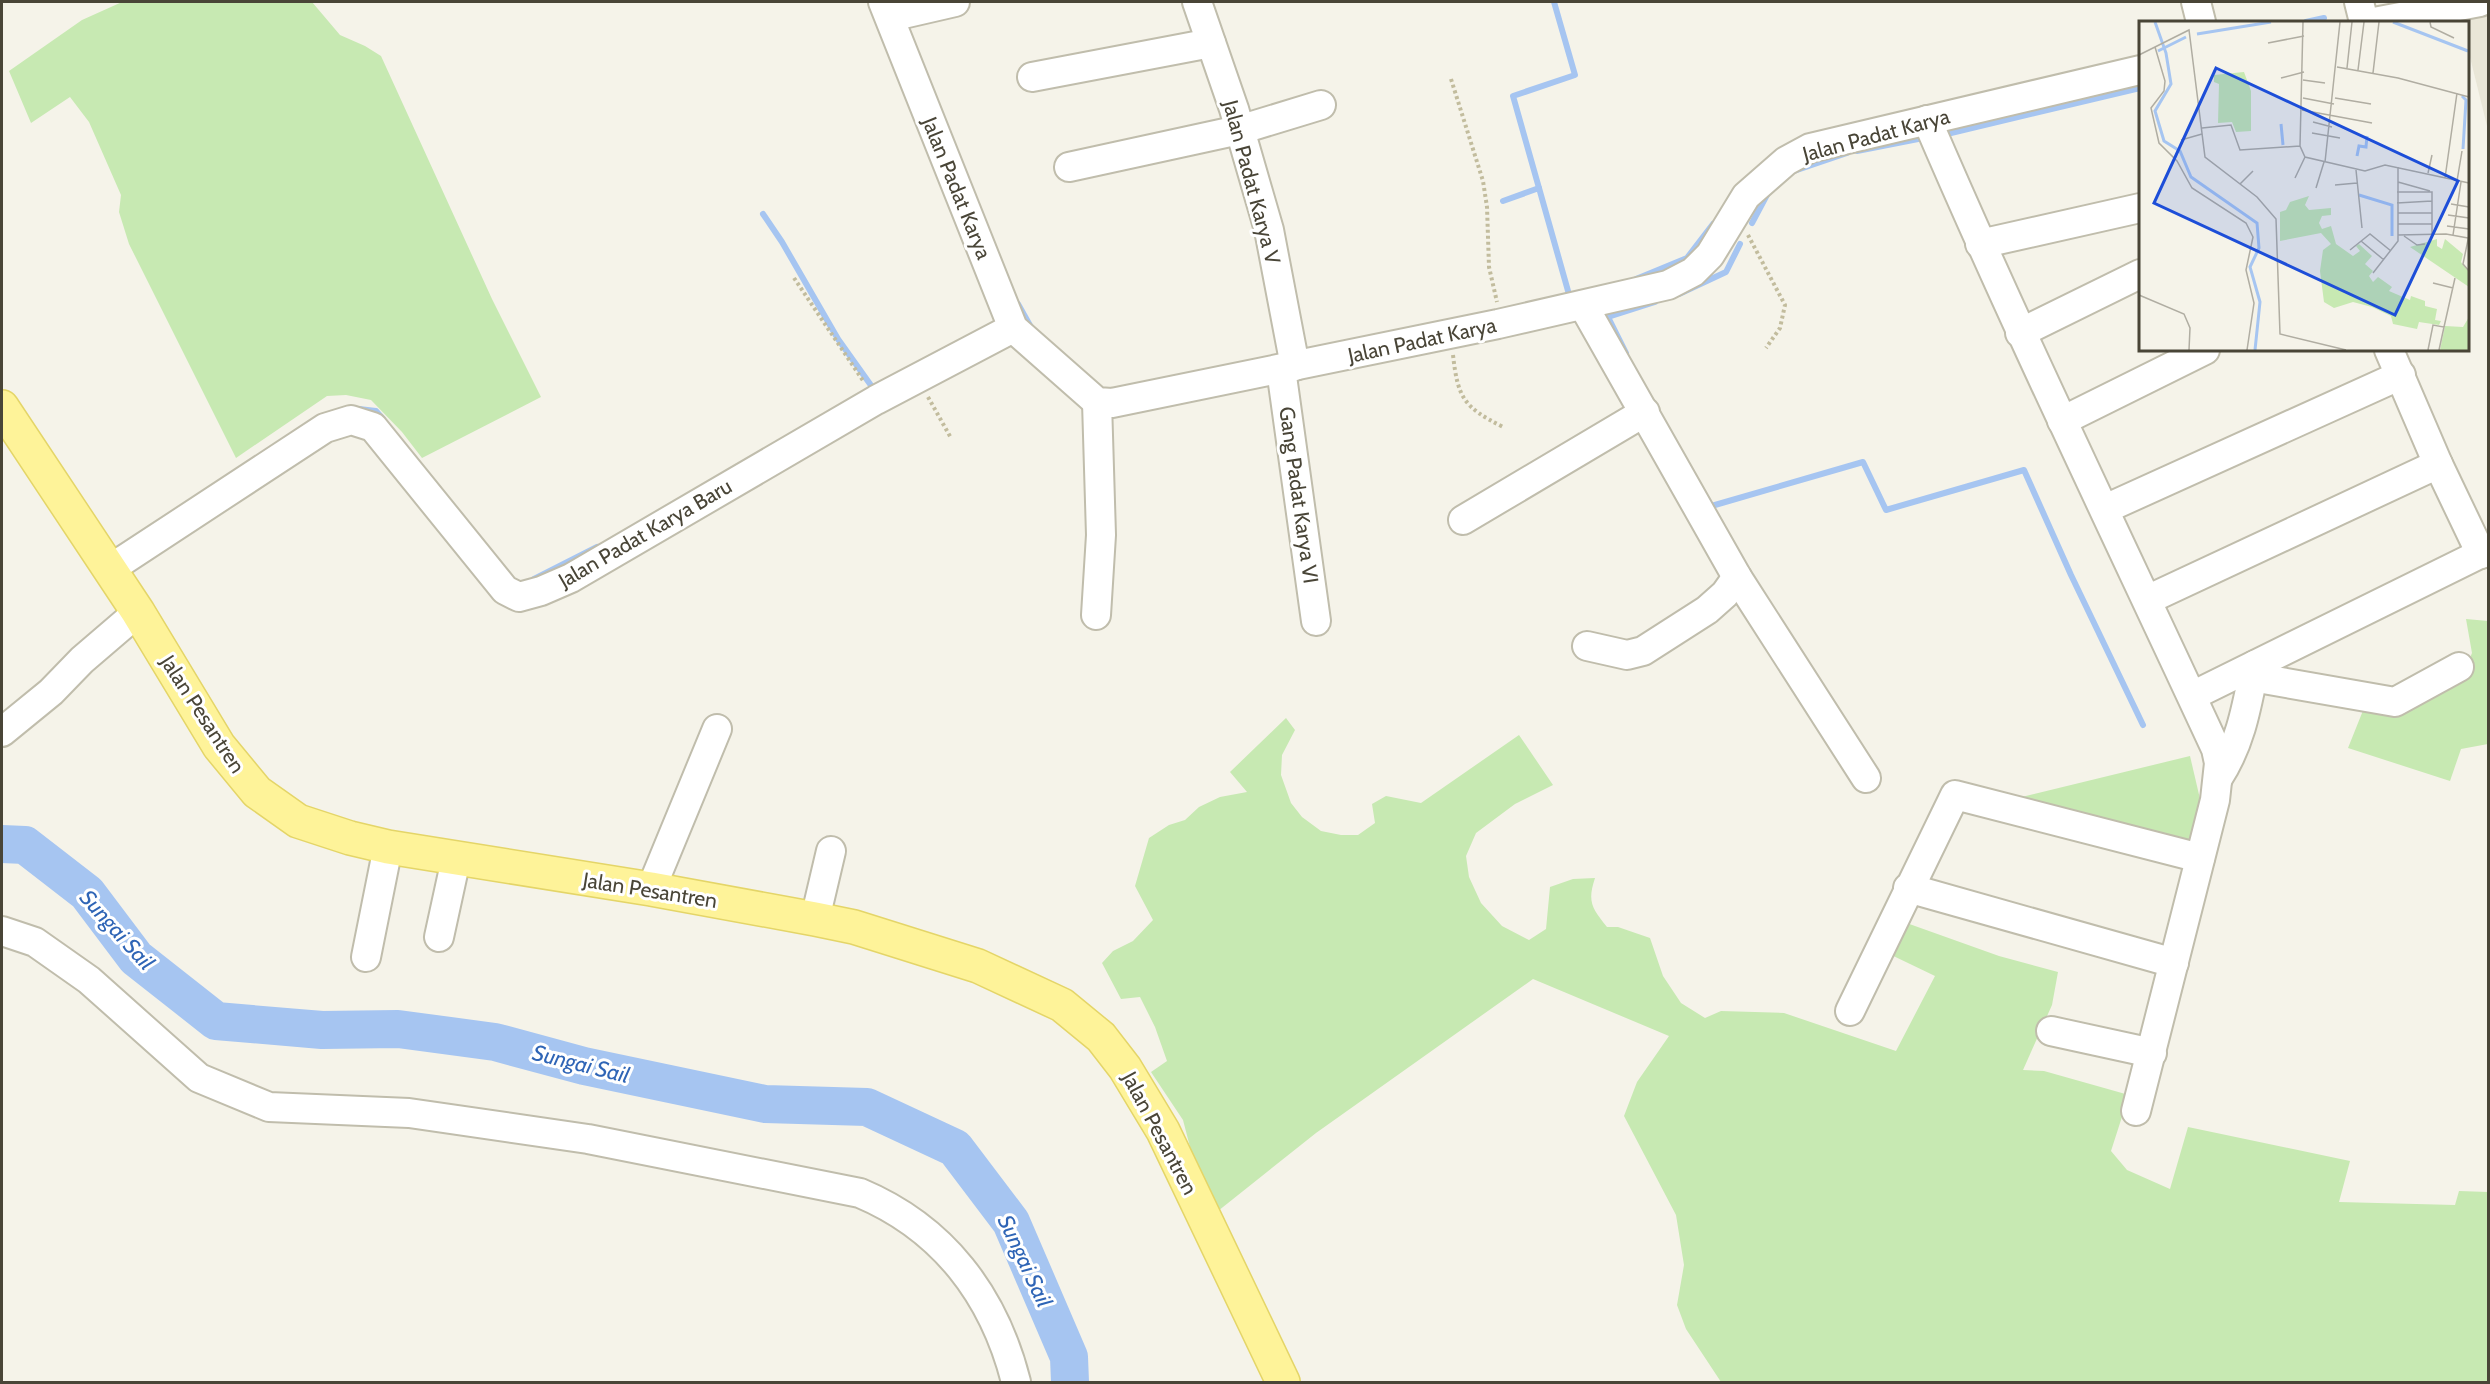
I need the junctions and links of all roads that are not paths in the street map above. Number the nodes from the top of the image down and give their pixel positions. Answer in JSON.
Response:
{"nodes":[{"id":1,"x":956,"y":2,"type":"edge"},
{"id":2,"x":1197,"y":2,"type":"edge"},
{"id":3,"x":2196,"y":2,"type":"edge"},
{"id":4,"x":2359,"y":2,"type":"edge"},
{"id":5,"x":2480,"y":2,"type":"edge"},
{"id":6,"x":886,"y":9,"type":"edge"},
{"id":7,"x":2201,"y":21,"type":"edge"},
{"id":8,"x":2364,"y":21,"type":"edge"},
{"id":9,"x":2379,"y":21,"type":"edge"},
{"id":10,"x":1211,"y":43,"type":"junction"},
{"id":11,"x":2139,"y":70,"type":"edge"},
{"id":12,"x":1032,"y":77,"type":"dead end"},
{"id":13,"x":1321,"y":105,"type":"dead end"},
{"id":14,"x":1927,"y":120,"type":"junction"},
{"id":15,"x":1239,"y":130,"type":"junction"},
{"id":16,"x":1069,"y":167,"type":"dead end"},
{"id":17,"x":2139,"y":208,"type":"edge"},
{"id":18,"x":1980,"y":244,"type":"junction"},
{"id":19,"x":2139,"y":274,"type":"edge"},
{"id":20,"x":1583,"y":305,"type":"junction"},
{"id":21,"x":1014,"y":328,"type":"junction"},
{"id":22,"x":2020,"y":333,"type":"junction"},
{"id":23,"x":2203,"y":351,"type":"edge"},
{"id":24,"x":2389,"y":351,"type":"edge"},
{"id":25,"x":1288,"y":368,"type":"junction"},
{"id":26,"x":2401,"y":375,"type":"junction"},
{"id":27,"x":1097,"y":402,"type":"junction"},
{"id":28,"x":2,"y":407,"type":"edge"},
{"id":29,"x":1645,"y":412,"type":"junction"},
{"id":30,"x":2062,"y":422,"type":"junction"},
{"id":31,"x":2438,"y":464,"type":"junction"},
{"id":32,"x":2105,"y":509,"type":"junction"},
{"id":33,"x":1463,"y":520,"type":"dead end"},
{"id":34,"x":2485,"y":552,"type":"edge"},
{"id":35,"x":110,"y":569,"type":"junction"},
{"id":36,"x":1737,"y":577,"type":"junction"},
{"id":37,"x":2147,"y":600,"type":"junction"},
{"id":38,"x":138,"y":612,"type":"junction"},
{"id":39,"x":1096,"y":615,"type":"dead end"},
{"id":40,"x":1317,"y":621,"type":"dead end"},
{"id":41,"x":1587,"y":646,"type":"dead end"},
{"id":42,"x":2459,"y":667,"type":"dead end"},
{"id":43,"x":2254,"y":671,"type":"junction"},
{"id":44,"x":2192,"y":696,"type":"junction"},
{"id":45,"x":717,"y":729,"type":"dead end"},
{"id":46,"x":2,"y":732,"type":"edge"},
{"id":47,"x":1866,"y":778,"type":"dead end"},
{"id":48,"x":2218,"y":778,"type":"junction"},
{"id":49,"x":388,"y":848,"type":"junction"},
{"id":50,"x":831,"y":851,"type":"dead end"},
{"id":51,"x":2200,"y":858,"type":"junction"},
{"id":52,"x":456,"y":859,"type":"junction"},
{"id":53,"x":1908,"y":888,"type":"junction"},
{"id":54,"x":651,"y":889,"type":"junction"},
{"id":55,"x":815,"y":919,"type":"junction"},
{"id":56,"x":2,"y":931,"type":"edge"},
{"id":57,"x":439,"y":937,"type":"dead end"},
{"id":58,"x":366,"y":957,"type":"dead end"},
{"id":59,"x":2174,"y":963,"type":"junction"},
{"id":60,"x":1850,"y":1011,"type":"dead end"},
{"id":61,"x":2051,"y":1030,"type":"dead end"},
{"id":62,"x":2152,"y":1053,"type":"junction"},
{"id":63,"x":2136,"y":1111,"type":"dead end"},
{"id":64,"x":1016,"y":1383,"type":"edge"},
{"id":65,"x":1283,"y":1383,"type":"edge"}],
"edges":[{"from":1,"to":6,"type":"street"},
{"from":2,"to":10,"type":"street","name":"Jalan Padat Karya V"},
{"from":3,"to":7,"type":"street"},
{"from":4,"to":8,"type":"street"},
{"from":5,"to":9,"type":"street"},
{"from":6,"to":21,"type":"street","name":"Jalan Padat Karya"},
{"from":10,"to":12,"type":"street"},
{"from":10,"to":15,"type":"street","name":"Jalan Padat Karya V"},
{"from":11,"to":14,"type":"street","name":"Jalan Padat Karya"},
{"from":13,"to":15,"type":"street"},
{"from":14,"to":18,"type":"street"},
{"from":14,"to":20,"type":"street","name":"Jalan Padat Karya"},
{"from":15,"to":16,"type":"street"},
{"from":15,"to":25,"type":"street","name":"Jalan Padat Karya V"},
{"from":17,"to":18,"type":"street"},
{"from":18,"to":22,"type":"street"},
{"from":19,"to":22,"type":"street"},
{"from":20,"to":25,"type":"street","name":"Jalan Padat Karya"},
{"from":20,"to":29,"type":"street"},
{"from":21,"to":27,"type":"street","name":"Jalan Padat Karya"},
{"from":21,"to":35,"type":"street","name":"Jalan Padat Karya Baru"},
{"from":22,"to":30,"type":"street"},
{"from":23,"to":30,"type":"street"},
{"from":24,"to":26,"type":"street"},
{"from":25,"to":27,"type":"street","name":"Jalan Padat Karya"},
{"from":25,"to":40,"type":"street","name":"Gang Padat Karya VI"},
{"from":26,"to":31,"type":"street"},
{"from":26,"to":32,"type":"street"},
{"from":27,"to":39,"type":"street"},
{"from":28,"to":35,"type":"main road","name":"Jalan Pesantren"},
{"from":29,"to":33,"type":"street"},
{"from":29,"to":36,"type":"street"},
{"from":30,"to":32,"type":"street"},
{"from":31,"to":34,"type":"street"},
{"from":31,"to":37,"type":"street"},
{"from":32,"to":37,"type":"street"},
{"from":34,"to":43,"type":"street"},
{"from":35,"to":38,"type":"main road","name":"Jalan Pesantren"},
{"from":36,"to":41,"type":"street"},
{"from":36,"to":47,"type":"street"},
{"from":37,"to":44,"type":"street"},
{"from":38,"to":46,"type":"street"},
{"from":38,"to":49,"type":"main road","name":"Jalan Pesantren"},
{"from":42,"to":43,"type":"street"},
{"from":43,"to":44,"type":"street"},
{"from":43,"to":48,"type":"street"},
{"from":44,"to":48,"type":"street"},
{"from":45,"to":54,"type":"street"},
{"from":48,"to":51,"type":"street"},
{"from":49,"to":52,"type":"main road","name":"Jalan Pesantren"},
{"from":49,"to":58,"type":"street"},
{"from":50,"to":55,"type":"street"},
{"from":51,"to":53,"type":"street"},
{"from":51,"to":59,"type":"street"},
{"from":52,"to":54,"type":"main road","name":"Jalan Pesantren"},
{"from":52,"to":57,"type":"street"},
{"from":53,"to":59,"type":"street"},
{"from":53,"to":60,"type":"street"},
{"from":54,"to":55,"type":"main road","name":"Jalan Pesantren"},
{"from":55,"to":65,"type":"main road","name":"Jalan Pesantren"},
{"from":56,"to":64,"type":"street"},
{"from":59,"to":62,"type":"street"},
{"from":61,"to":62,"type":"street"},
{"from":62,"to":63,"type":"street"}]}
